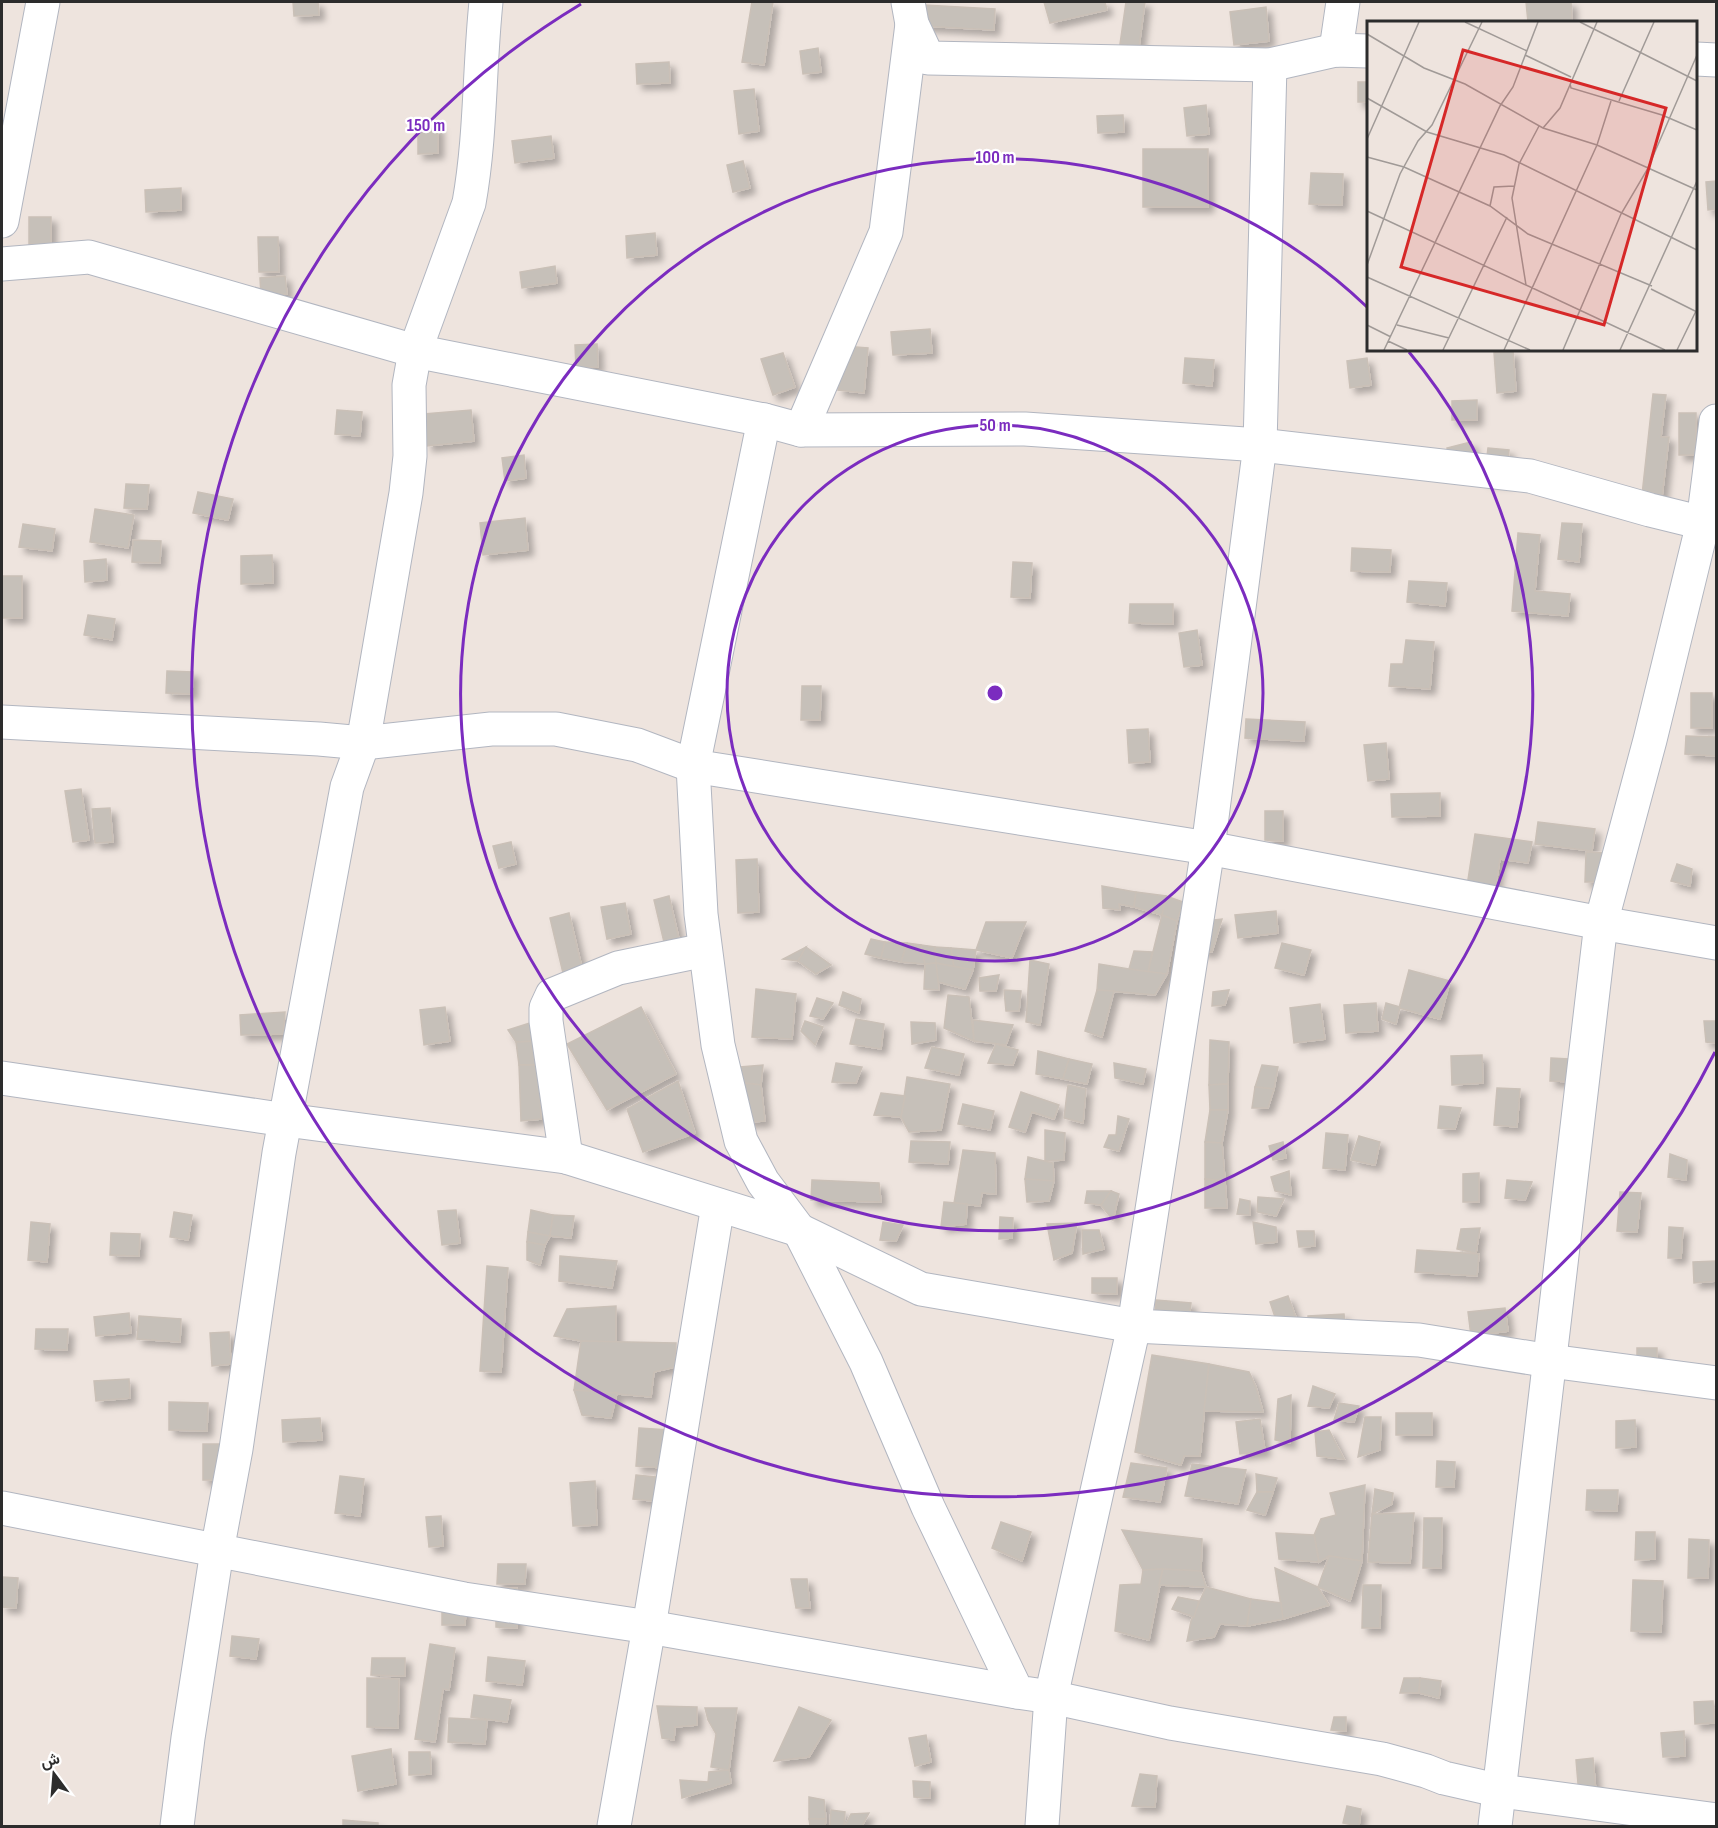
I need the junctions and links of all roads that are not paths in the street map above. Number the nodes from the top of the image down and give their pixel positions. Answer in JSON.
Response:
{"nodes":[{"id":1,"x":43,"y":2,"type":"edge"},
{"id":2,"x":486,"y":2,"type":"edge"},
{"id":3,"x":1343,"y":2,"type":"edge"},
{"id":4,"x":910,"y":13,"type":"edge"},
{"id":5,"x":1336,"y":50,"type":"junction"},
{"id":6,"x":1367,"y":51,"type":"edge"},
{"id":7,"x":1697,"y":59,"type":"edge"},
{"id":8,"x":1716,"y":60,"type":"edge"},
{"id":9,"x":1270,"y":65,"type":"junction"},
{"id":10,"x":2,"y":221,"type":"edge"},
{"id":11,"x":2,"y":264,"type":"edge"},
{"id":12,"x":415,"y":351,"type":"junction"},
{"id":13,"x":764,"y":420,"type":"junction"},
{"id":14,"x":1716,"y":421,"type":"edge"},
{"id":15,"x":801,"y":430,"type":"junction"},
{"id":16,"x":1260,"y":445,"type":"junction"},
{"id":17,"x":1710,"y":524,"type":"edge"},
{"id":18,"x":2,"y":722,"type":"edge"},
{"id":19,"x":363,"y":743,"type":"junction"},
{"id":20,"x":693,"y":766,"type":"junction"},
{"id":21,"x":1208,"y":848,"type":"junction"},
{"id":22,"x":1601,"y":923,"type":"junction"},
{"id":23,"x":1716,"y":943,"type":"edge"},
{"id":24,"x":705,"y":950,"type":"junction"},
{"id":25,"x":2,"y":1078,"type":"edge"},
{"id":26,"x":286,"y":1120,"type":"junction"},
{"id":27,"x":566,"y":1157,"type":"junction"},
{"id":28,"x":718,"y":1205,"type":"junction"},
{"id":29,"x":799,"y":1230,"type":"junction"},
{"id":30,"x":1134,"y":1326,"type":"junction"},
{"id":31,"x":1550,"y":1361,"type":"junction"},
{"id":32,"x":1716,"y":1383,"type":"edge"},
{"id":33,"x":2,"y":1508,"type":"edge"},
{"id":34,"x":218,"y":1551,"type":"junction"},
{"id":35,"x":649,"y":1627,"type":"junction"},
{"id":36,"x":1017,"y":1692,"type":"junction"},
{"id":37,"x":1051,"y":1697,"type":"junction"},
{"id":38,"x":1501,"y":1791,"type":"junction"},
{"id":39,"x":1716,"y":1820,"type":"edge"},
{"id":40,"x":177,"y":1827,"type":"edge"},
{"id":41,"x":614,"y":1827,"type":"edge"},
{"id":42,"x":1042,"y":1827,"type":"edge"},
{"id":43,"x":1496,"y":1827,"type":"edge"}],
"edges":[{"from":1,"to":10,"type":"street"},
{"from":2,"to":12,"type":"street"},
{"from":3,"to":5,"type":"street"},
{"from":4,"to":9,"type":"street"},
{"from":4,"to":15,"type":"street"},
{"from":5,"to":6,"type":"street"},
{"from":5,"to":9,"type":"street"},
{"from":7,"to":8,"type":"street"},
{"from":9,"to":16,"type":"street"},
{"from":11,"to":12,"type":"street"},
{"from":12,"to":13,"type":"street"},
{"from":12,"to":19,"type":"street"},
{"from":13,"to":15,"type":"street"},
{"from":13,"to":20,"type":"street"},
{"from":14,"to":17,"type":"street"},
{"from":15,"to":16,"type":"street"},
{"from":16,"to":17,"type":"street"},
{"from":16,"to":21,"type":"street"},
{"from":17,"to":22,"type":"street"},
{"from":18,"to":19,"type":"street"},
{"from":19,"to":20,"type":"street"},
{"from":19,"to":26,"type":"street"},
{"from":20,"to":21,"type":"street"},
{"from":20,"to":24,"type":"street"},
{"from":21,"to":22,"type":"street"},
{"from":21,"to":30,"type":"street"},
{"from":22,"to":23,"type":"street"},
{"from":22,"to":31,"type":"street"},
{"from":24,"to":27,"type":"street"},
{"from":24,"to":29,"type":"street"},
{"from":25,"to":26,"type":"street"},
{"from":26,"to":27,"type":"street"},
{"from":26,"to":34,"type":"street"},
{"from":27,"to":28,"type":"street"},
{"from":28,"to":29,"type":"street"},
{"from":28,"to":35,"type":"street"},
{"from":29,"to":30,"type":"street"},
{"from":29,"to":36,"type":"street"},
{"from":30,"to":31,"type":"street"},
{"from":30,"to":37,"type":"street"},
{"from":31,"to":32,"type":"street"},
{"from":31,"to":38,"type":"street"},
{"from":33,"to":34,"type":"street"},
{"from":34,"to":35,"type":"street"},
{"from":34,"to":40,"type":"street"},
{"from":35,"to":36,"type":"street"},
{"from":35,"to":41,"type":"street"},
{"from":36,"to":37,"type":"street"},
{"from":37,"to":38,"type":"street"},
{"from":37,"to":42,"type":"street"},
{"from":38,"to":39,"type":"street"},
{"from":38,"to":43,"type":"street"}]}
